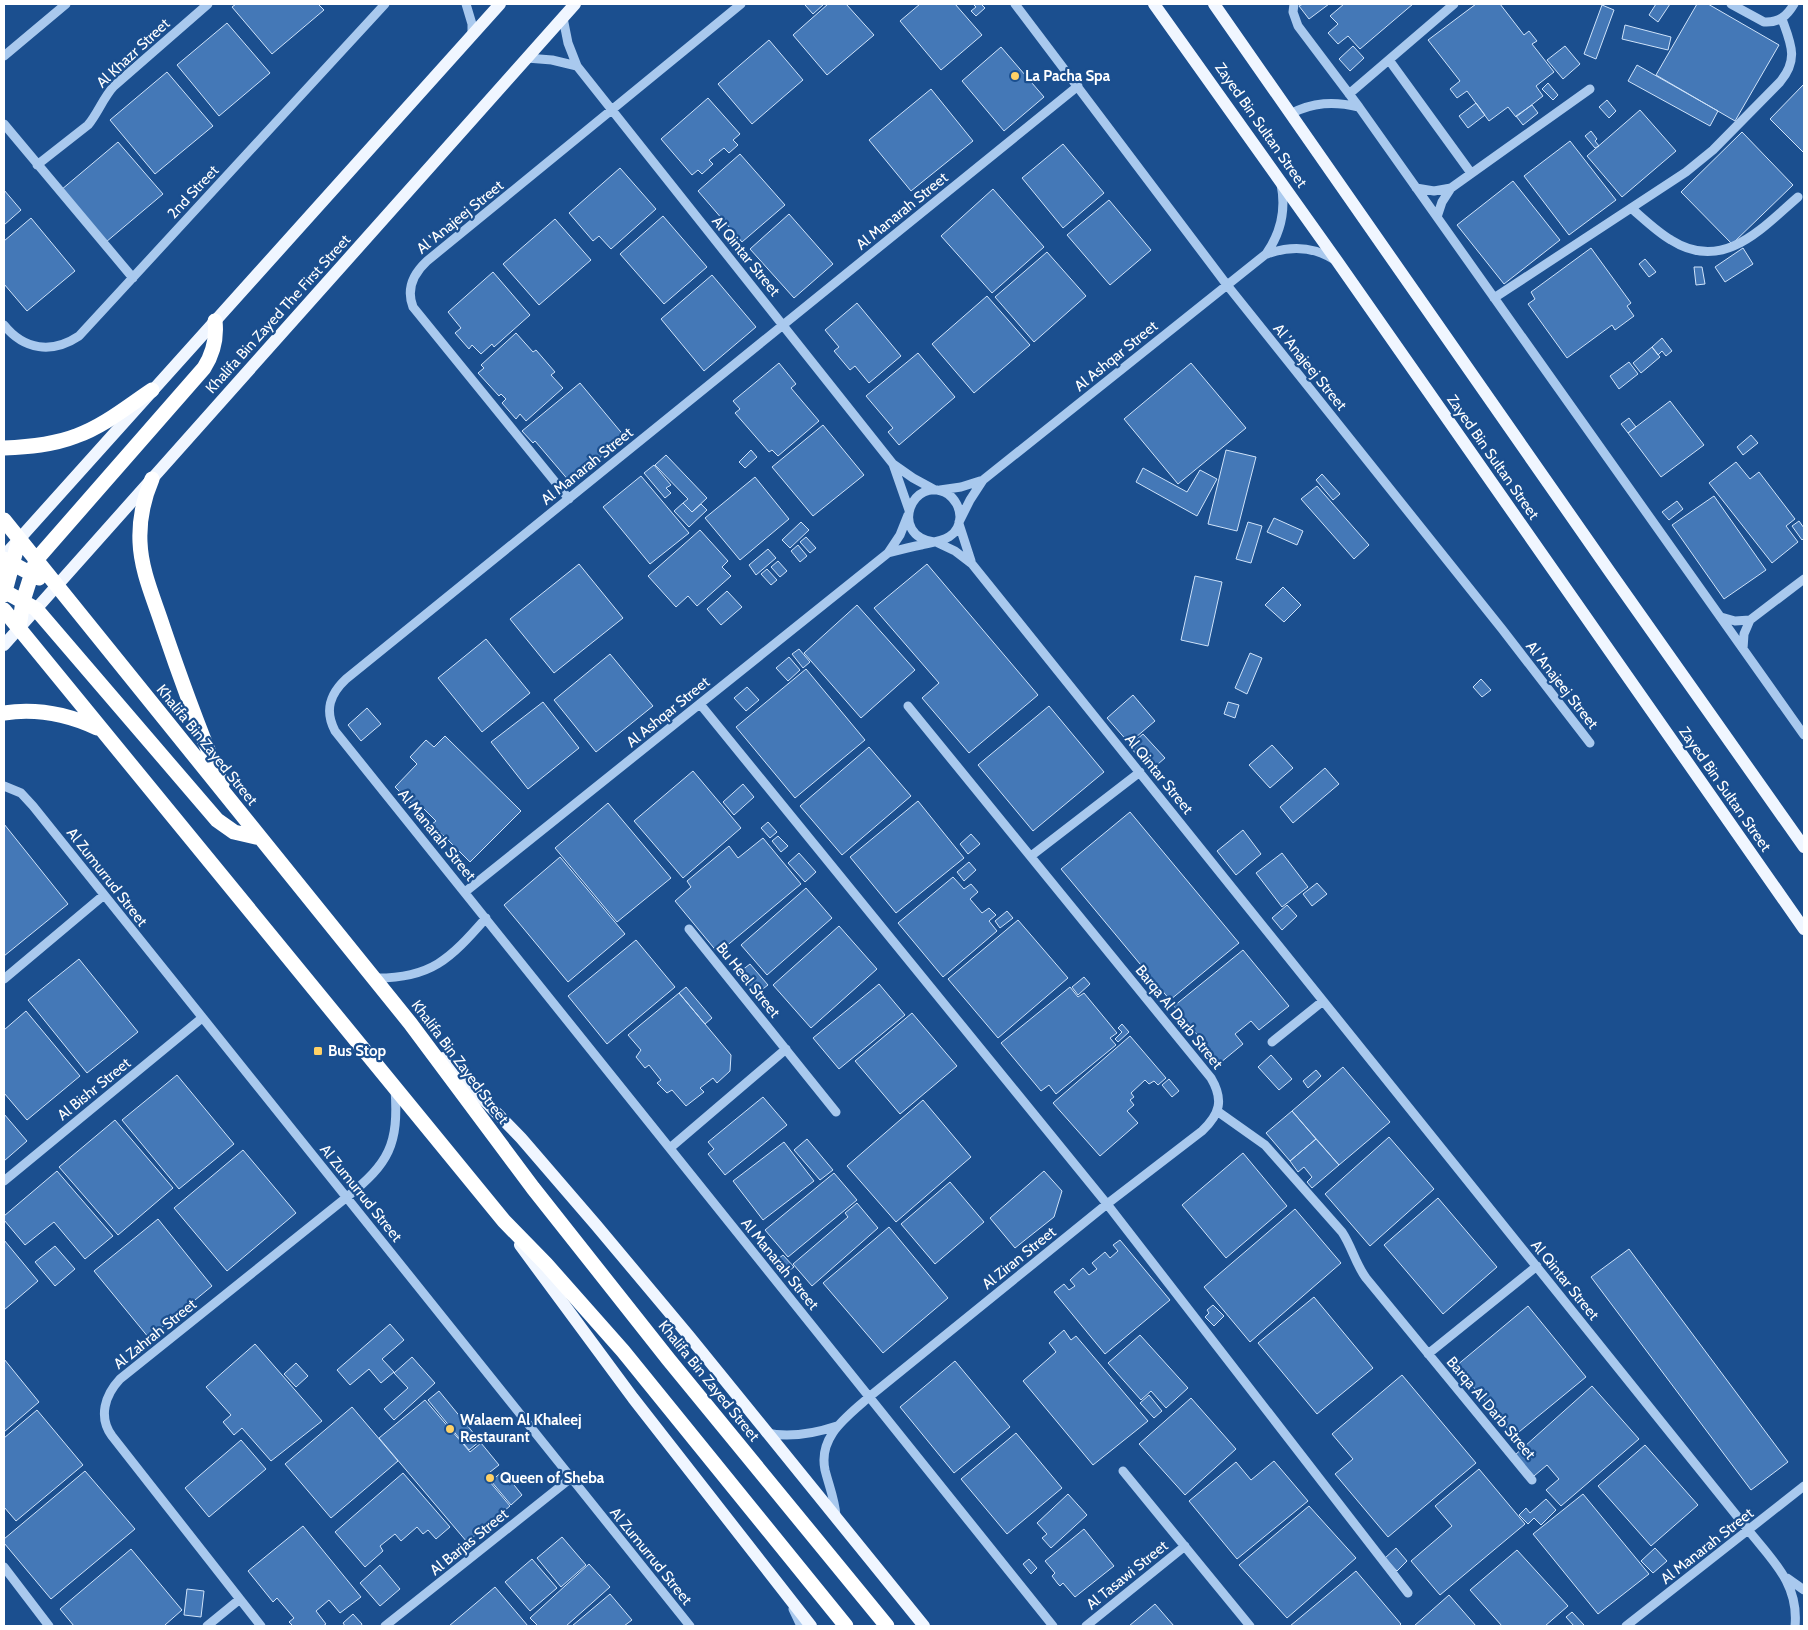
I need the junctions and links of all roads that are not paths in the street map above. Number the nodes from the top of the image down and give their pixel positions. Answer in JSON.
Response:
{"nodes":[{"id":1,"x":66,"y":4,"type":"edge"},
{"id":2,"x":208,"y":4,"type":"edge"},
{"id":3,"x":385,"y":4,"type":"edge"},
{"id":4,"x":466,"y":4,"type":"edge"},
{"id":5,"x":500,"y":4,"type":"edge"},
{"id":6,"x":575,"y":4,"type":"edge"},
{"id":7,"x":741,"y":4,"type":"edge"},
{"id":8,"x":1015,"y":4,"type":"edge"},
{"id":9,"x":1154,"y":4,"type":"edge"},
{"id":10,"x":1214,"y":4,"type":"edge"},
{"id":11,"x":1294,"y":4,"type":"edge"},
{"id":12,"x":1454,"y":4,"type":"edge"},
{"id":13,"x":1731,"y":4,"type":"edge"},
{"id":14,"x":1794,"y":4,"type":"edge"},
{"id":15,"x":563,"y":18,"type":"junction"},
{"id":16,"x":1782,"y":19,"type":"junction"},
{"id":17,"x":472,"y":36,"type":"junction"},
{"id":18,"x":4,"y":56,"type":"edge"},
{"id":19,"x":527,"y":58,"type":"junction"},
{"id":20,"x":1389,"y":60,"type":"junction"},
{"id":21,"x":577,"y":66,"type":"junction"},
{"id":22,"x":1078,"y":86,"type":"junction"},
{"id":23,"x":1590,"y":89,"type":"dead end"},
{"id":24,"x":1349,"y":94,"type":"junction"},
{"id":25,"x":1359,"y":107,"type":"junction"},
{"id":26,"x":612,"y":110,"type":"junction"},
{"id":27,"x":1290,"y":114,"type":"junction"},
{"id":28,"x":4,"y":124,"type":"edge"},
{"id":29,"x":37,"y":165,"type":"junction"},
{"id":30,"x":1471,"y":173,"type":"junction"},
{"id":31,"x":1280,"y":180,"type":"junction"},
{"id":32,"x":1416,"y":188,"type":"junction"},
{"id":33,"x":1451,"y":188,"type":"junction"},
{"id":34,"x":1798,"y":196,"type":"dead end"},
{"id":35,"x":1632,"y":208,"type":"junction"},
{"id":36,"x":1437,"y":217,"type":"junction"},
{"id":37,"x":1266,"y":254,"type":"junction"},
{"id":38,"x":1337,"y":262,"type":"junction"},
{"id":39,"x":133,"y":278,"type":"junction"},
{"id":40,"x":1227,"y":285,"type":"junction"},
{"id":41,"x":1494,"y":298,"type":"junction"},
{"id":42,"x":215,"y":321,"type":"junction"},
{"id":43,"x":4,"y":325,"type":"edge"},
{"id":44,"x":783,"y":325,"type":"junction"},
{"id":45,"x":152,"y":390,"type":"junction"},
{"id":46,"x":4,"y":448,"type":"edge"},
{"id":47,"x":893,"y":464,"type":"junction"},
{"id":48,"x":152,"y":479,"type":"junction"},
{"id":49,"x":983,"y":480,"type":"junction"},
{"id":50,"x":937,"y":490,"type":"junction"},
{"id":51,"x":569,"y":499,"type":"junction"},
{"id":52,"x":909,"y":512,"type":"junction"},
{"id":53,"x":4,"y":520,"type":"edge"},
{"id":54,"x":959,"y":523,"type":"junction"},
{"id":55,"x":19,"y":539,"type":"junction"},
{"id":56,"x":935,"y":542,"type":"junction"},
{"id":57,"x":888,"y":553,"type":"junction"},
{"id":58,"x":7,"y":560,"type":"edge"},
{"id":59,"x":972,"y":564,"type":"junction"},
{"id":60,"x":33,"y":567,"type":"junction"},
{"id":61,"x":1804,"y":579,"type":"edge"},
{"id":62,"x":56,"y":586,"type":"junction"},
{"id":63,"x":4,"y":592,"type":"edge"},
{"id":64,"x":23,"y":601,"type":"junction"},
{"id":65,"x":36,"y":609,"type":"junction"},
{"id":66,"x":4,"y":610,"type":"edge"},
{"id":67,"x":1721,"y":617,"type":"junction"},
{"id":68,"x":1750,"y":620,"type":"junction"},
{"id":69,"x":19,"y":628,"type":"junction"},
{"id":70,"x":4,"y":645,"type":"edge"},
{"id":71,"x":1743,"y":649,"type":"junction"},
{"id":72,"x":700,"y":704,"type":"junction"},
{"id":73,"x":908,"y":706,"type":"dead end"},
{"id":74,"x":4,"y":713,"type":"edge"},
{"id":75,"x":101,"y":730,"type":"junction"},
{"id":76,"x":1804,"y":735,"type":"edge"},
{"id":77,"x":1590,"y":743,"type":"dead end"},
{"id":78,"x":1140,"y":772,"type":"junction"},
{"id":79,"x":4,"y":786,"type":"edge"},
{"id":80,"x":230,"y":802,"type":"junction"},
{"id":81,"x":260,"y":838,"type":"junction"},
{"id":82,"x":1804,"y":847,"type":"edge"},
{"id":83,"x":1032,"y":856,"type":"junction"},
{"id":84,"x":465,"y":892,"type":"junction"},
{"id":85,"x":104,"y":896,"type":"junction"},
{"id":86,"x":486,"y":918,"type":"junction"},
{"id":87,"x":689,"y":929,"type":"dead end"},
{"id":88,"x":1804,"y":930,"type":"edge"},
{"id":89,"x":4,"y":978,"type":"edge"},
{"id":90,"x":374,"y":978,"type":"junction"},
{"id":91,"x":1323,"y":1001,"type":"junction"},
{"id":92,"x":202,"y":1018,"type":"junction"},
{"id":93,"x":410,"y":1023,"type":"junction"},
{"id":94,"x":1272,"y":1042,"type":"dead end"},
{"id":95,"x":786,"y":1049,"type":"junction"},
{"id":96,"x":395,"y":1089,"type":"junction"},
{"id":97,"x":1218,"y":1110,"type":"junction"},
{"id":98,"x":836,"y":1112,"type":"dead end"},
{"id":99,"x":670,"y":1148,"type":"junction"},
{"id":100,"x":4,"y":1181,"type":"edge"},
{"id":101,"x":347,"y":1197,"type":"junction"},
{"id":102,"x":1107,"y":1204,"type":"junction"},
{"id":103,"x":504,"y":1221,"type":"junction"},
{"id":104,"x":1536,"y":1266,"type":"junction"},
{"id":105,"x":1428,"y":1354,"type":"junction"},
{"id":106,"x":869,"y":1397,"type":"junction"},
{"id":107,"x":837,"y":1426,"type":"junction"},
{"id":108,"x":766,"y":1433,"type":"junction"},
{"id":109,"x":1124,"y":1471,"type":"dead end"},
{"id":110,"x":571,"y":1478,"type":"junction"},
{"id":111,"x":1532,"y":1480,"type":"dead end"},
{"id":112,"x":1804,"y":1486,"type":"edge"},
{"id":113,"x":836,"y":1517,"type":"junction"},
{"id":114,"x":1749,"y":1531,"type":"junction"},
{"id":115,"x":1185,"y":1546,"type":"junction"},
{"id":116,"x":4,"y":1567,"type":"edge"},
{"id":117,"x":1785,"y":1576,"type":"junction"},
{"id":118,"x":1804,"y":1590,"type":"edge"},
{"id":119,"x":1408,"y":1593,"type":"dead end"},
{"id":120,"x":787,"y":1595,"type":"junction"},
{"id":121,"x":240,"y":1599,"type":"junction"},
{"id":122,"x":49,"y":1626,"type":"edge"},
{"id":123,"x":207,"y":1626,"type":"edge"},
{"id":124,"x":262,"y":1626,"type":"edge"},
{"id":125,"x":385,"y":1626,"type":"edge"},
{"id":126,"x":690,"y":1626,"type":"edge"},
{"id":127,"x":801,"y":1626,"type":"edge"},
{"id":128,"x":811,"y":1626,"type":"edge"},
{"id":129,"x":846,"y":1626,"type":"edge"},
{"id":130,"x":887,"y":1626,"type":"edge"},
{"id":131,"x":924,"y":1626,"type":"edge"},
{"id":132,"x":1053,"y":1626,"type":"edge"},
{"id":133,"x":1086,"y":1626,"type":"edge"},
{"id":134,"x":1250,"y":1626,"type":"edge"},
{"id":135,"x":1626,"y":1626,"type":"edge"},
{"id":136,"x":1796,"y":1626,"type":"edge"}],
"edges":[{"from":1,"to":18,"type":"street"},
{"from":2,"to":29,"type":"street","name":"Al Khazr Street"},
{"from":3,"to":39,"type":"street","name":"2nd Street"},
{"from":4,"to":17,"type":"street"},
{"from":5,"to":17,"type":"main road"},
{"from":6,"to":15,"type":"main road","name":"Khalifa Bin Zayed The First Street"},
{"from":7,"to":26,"type":"street","name":"Al 'Anajeej Street"},
{"from":8,"to":22,"type":"street","name":"Al 'Anajeej Street"},
{"from":9,"to":31,"type":"main road","name":"Zayed Bin Sultan Street"},
{"from":10,"to":27,"type":"main road","name":"Zayed Bin Sultan Street"},
{"from":11,"to":24,"type":"street"},
{"from":12,"to":20,"type":"street"},
{"from":13,"to":16,"type":"street"},
{"from":14,"to":16,"type":"street"},
{"from":15,"to":19,"type":"main road","name":"Khalifa Bin Zayed The First Street"},
{"from":15,"to":21,"type":"street","name":"Al Qintar Street"},
{"from":16,"to":35,"type":"street"},
{"from":17,"to":42,"type":"main road"},
{"from":19,"to":21,"type":"street"},
{"from":19,"to":48,"type":"main road","name":"Khalifa Bin Zayed The First Street"},
{"from":20,"to":24,"type":"street"},
{"from":20,"to":30,"type":"street"},
{"from":21,"to":26,"type":"street","name":"Al Qintar Street"},
{"from":22,"to":40,"type":"street","name":"Al 'Anajeej Street"},
{"from":22,"to":44,"type":"street","name":"Al Manarah Street"},
{"from":23,"to":30,"type":"street"},
{"from":24,"to":25,"type":"street"},
{"from":25,"to":27,"type":"street"},
{"from":25,"to":32,"type":"street"},
{"from":26,"to":44,"type":"street","name":"Al Qintar Street"},
{"from":26,"to":51,"type":"street","name":"Al 'Anajeej Street"},
{"from":27,"to":82,"type":"main road","name":"Zayed Bin Sultan Street"},
{"from":28,"to":29,"type":"street"},
{"from":29,"to":39,"type":"street"},
{"from":30,"to":33,"type":"street"},
{"from":31,"to":37,"type":"street","name":"Al Ashqar Street"},
{"from":31,"to":38,"type":"main road","name":"Zayed Bin Sultan Street"},
{"from":32,"to":33,"type":"street"},
{"from":32,"to":36,"type":"street"},
{"from":33,"to":36,"type":"street"},
{"from":34,"to":35,"type":"street"},
{"from":35,"to":41,"type":"street"},
{"from":36,"to":41,"type":"street"},
{"from":37,"to":38,"type":"street","name":"Al Ashqar Street"},
{"from":37,"to":40,"type":"street","name":"Al Ashqar Street"},
{"from":38,"to":88,"type":"main road","name":"Zayed Bin Sultan Street"},
{"from":39,"to":43,"type":"street","name":"2nd Street"},
{"from":40,"to":49,"type":"street","name":"Al Ashqar Street"},
{"from":40,"to":77,"type":"street","name":"Al 'Anajeej Street"},
{"from":41,"to":67,"type":"street"},
{"from":42,"to":45,"type":"main road"},
{"from":42,"to":60,"type":"highway"},
{"from":44,"to":47,"type":"street","name":"Al Qintar Street"},
{"from":44,"to":51,"type":"street","name":"Al Manarah Street"},
{"from":45,"to":46,"type":"highway"},
{"from":45,"to":55,"type":"main road"},
{"from":47,"to":50,"type":"street","name":"Al Qintar Street"},
{"from":47,"to":52,"type":"street","name":"Al Qintar Street"},
{"from":48,"to":62,"type":"main road","name":"Khalifa Bin Zayed The First Street"},
{"from":48,"to":80,"type":"highway"},
{"from":49,"to":50,"type":"street","name":"Al Ashqar Street"},
{"from":49,"to":54,"type":"street","name":"Al Ashqar Street"},
{"from":50,"to":52,"type":"street"},
{"from":50,"to":54,"type":"street"},
{"from":51,"to":84,"type":"street","name":"Al Manarah Street"},
{"from":52,"to":56,"type":"street"},
{"from":52,"to":57,"type":"street","name":"Al Ashqar Street"},
{"from":53,"to":55,"type":"highway","name":"Khalifa Bin Zayed Street"},
{"from":54,"to":56,"type":"street"},
{"from":54,"to":59,"type":"street","name":"Al Qintar Street"},
{"from":55,"to":58,"type":"highway"},
{"from":55,"to":60,"type":"highway","name":"Khalifa Bin Zayed Street"},
{"from":56,"to":57,"type":"street","name":"Al Ashqar Street"},
{"from":56,"to":59,"type":"street","name":"Al Qintar Street"},
{"from":57,"to":72,"type":"street","name":"Al Ashqar Street"},
{"from":58,"to":60,"type":"highway"},
{"from":58,"to":63,"type":"highway"},
{"from":59,"to":78,"type":"street","name":"Al Qintar Street"},
{"from":60,"to":62,"type":"highway","name":"Khalifa Bin Zayed Street"},
{"from":60,"to":64,"type":"highway"},
{"from":61,"to":68,"type":"street"},
{"from":62,"to":65,"type":"main road","name":"Khalifa Bin Zayed The First Street"},
{"from":62,"to":80,"type":"highway","name":"Khalifa Bin Zayed Street"},
{"from":63,"to":64,"type":"highway"},
{"from":64,"to":65,"type":"highway"},
{"from":64,"to":69,"type":"highway"},
{"from":65,"to":69,"type":"main road","name":"Khalifa Bin Zayed The First Street"},
{"from":65,"to":81,"type":"highway"},
{"from":66,"to":69,"type":"highway"},
{"from":67,"to":68,"type":"street"},
{"from":67,"to":71,"type":"street"},
{"from":68,"to":71,"type":"street"},
{"from":69,"to":70,"type":"main road","name":"Khalifa Bin Zayed The First Street"},
{"from":69,"to":75,"type":"highway"},
{"from":71,"to":76,"type":"street"},
{"from":72,"to":84,"type":"street","name":"Al Ashqar Street"},
{"from":72,"to":102,"type":"street"},
{"from":73,"to":83,"type":"street","name":"Barqa Al Darb Street"},
{"from":74,"to":75,"type":"highway"},
{"from":75,"to":96,"type":"highway"},
{"from":78,"to":83,"type":"street"},
{"from":78,"to":91,"type":"street","name":"Al Qintar Street"},
{"from":79,"to":85,"type":"street","name":"Al Zumurrud Street"},
{"from":80,"to":81,"type":"highway","name":"Khalifa Bin Zayed Street"},
{"from":81,"to":90,"type":"highway","name":"Khalifa Bin Zayed Street"},
{"from":83,"to":97,"type":"street","name":"Barqa Al Darb Street"},
{"from":84,"to":86,"type":"street","name":"Al Manarah Street"},
{"from":85,"to":89,"type":"street"},
{"from":85,"to":92,"type":"street","name":"Al Zumurrud Street"},
{"from":86,"to":90,"type":"street"},
{"from":86,"to":99,"type":"street","name":"Al Manarah Street"},
{"from":87,"to":95,"type":"street","name":"Bu Heel Street"},
{"from":90,"to":93,"type":"highway","name":"Khalifa Bin Zayed Street"},
{"from":91,"to":94,"type":"street"},
{"from":91,"to":104,"type":"street","name":"Al Qintar Street"},
{"from":92,"to":100,"type":"street","name":"Al Bishr Street"},
{"from":92,"to":101,"type":"street","name":"Al Zumurrud Street"},
{"from":93,"to":108,"type":"main road"},
{"from":93,"to":130,"type":"highway","name":"Khalifa Bin Zayed Street"},
{"from":95,"to":98,"type":"street","name":"Bu Heel Street"},
{"from":95,"to":99,"type":"street"},
{"from":96,"to":101,"type":"street","name":"Al Zahrah Street"},
{"from":96,"to":103,"type":"highway"},
{"from":97,"to":102,"type":"street","name":"Al Ziran Street"},
{"from":97,"to":105,"type":"street","name":"Barqa Al Darb Street"},
{"from":99,"to":106,"type":"street","name":"Al Manarah Street"},
{"from":101,"to":110,"type":"street","name":"Al Zumurrud Street"},
{"from":101,"to":121,"type":"street","name":"Al Zahrah Street"},
{"from":102,"to":106,"type":"street","name":"Al Ziran Street"},
{"from":102,"to":119,"type":"street"},
{"from":103,"to":120,"type":"main road"},
{"from":103,"to":129,"type":"highway"},
{"from":104,"to":105,"type":"street","name":"Barqa Al Darb Street"},
{"from":104,"to":114,"type":"street","name":"Al Qintar Street"},
{"from":105,"to":111,"type":"street","name":"Barqa Al Darb Street"},
{"from":106,"to":107,"type":"street","name":"Al Ziran Street"},
{"from":106,"to":132,"type":"street","name":"Al Manarah Street"},
{"from":107,"to":108,"type":"street","name":"Al Ziran Street"},
{"from":107,"to":113,"type":"street","name":"Al Ziran Street"},
{"from":108,"to":113,"type":"main road"},
{"from":109,"to":115,"type":"street","name":"Al Tasawi Street"},
{"from":110,"to":125,"type":"street","name":"Al Barjas Street"},
{"from":110,"to":126,"type":"street","name":"Al Zumurrud Street"},
{"from":112,"to":114,"type":"street","name":"Al Manarah Street"},
{"from":113,"to":131,"type":"main road"},
{"from":114,"to":117,"type":"street","name":"Al Qintar Street"},
{"from":114,"to":135,"type":"street","name":"Al Manarah Street"},
{"from":115,"to":133,"type":"street","name":"Al Tasawi Street"},
{"from":115,"to":134,"type":"street","name":"Al Tasawi Street"},
{"from":116,"to":122,"type":"street"},
{"from":117,"to":118,"type":"street","name":"Al Qintar Street"},
{"from":117,"to":136,"type":"street","name":"Al Qintar Street"},
{"from":120,"to":127,"type":"street"},
{"from":120,"to":128,"type":"main road"},
{"from":121,"to":123,"type":"street"},
{"from":121,"to":124,"type":"street","name":"Al Zahrah Street"}]}
